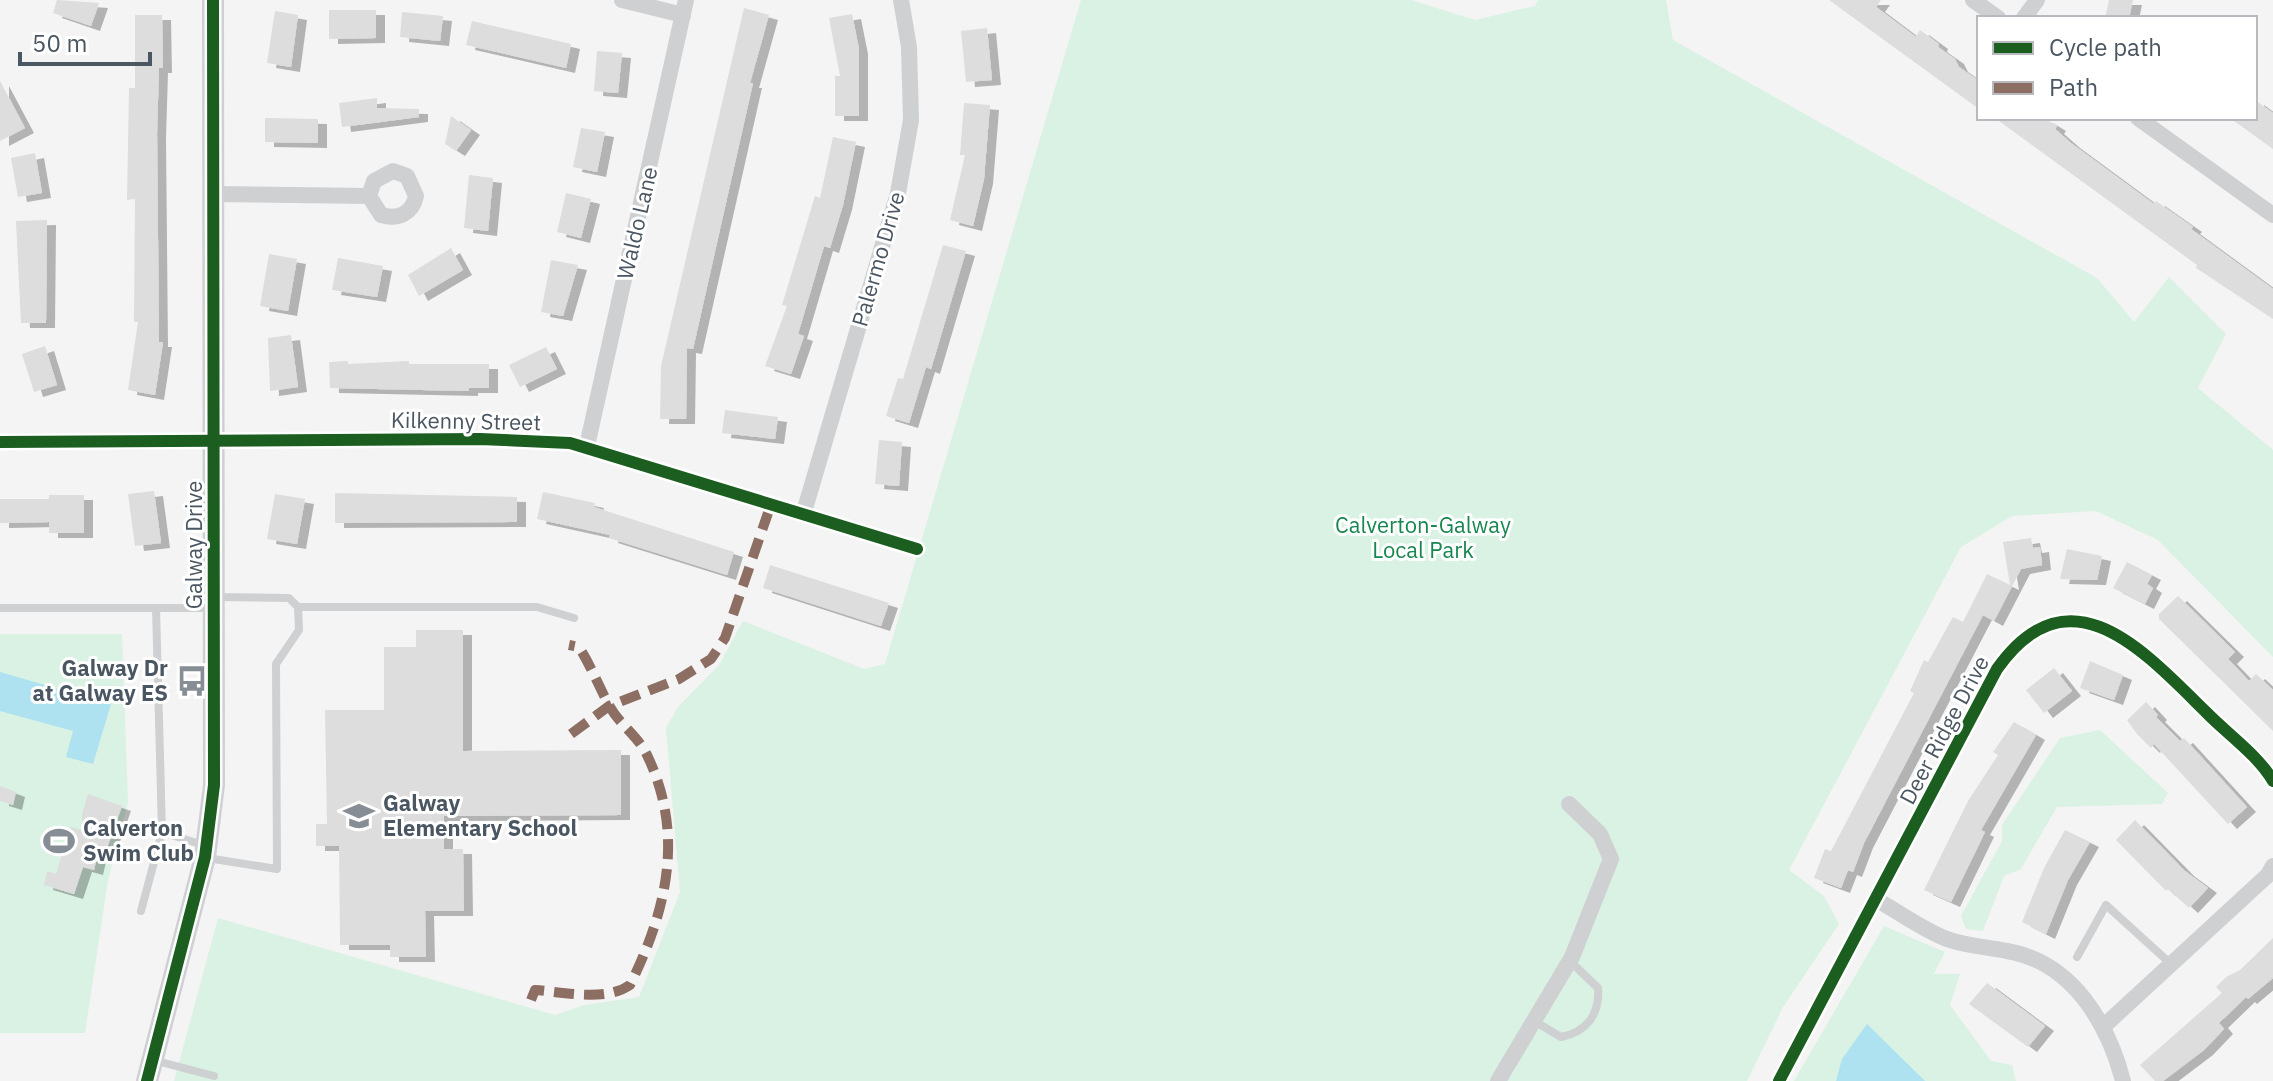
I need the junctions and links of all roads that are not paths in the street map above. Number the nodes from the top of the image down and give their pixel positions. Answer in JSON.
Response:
{"nodes":[{"id":1,"x":213,"y":0,"type":"edge"},
{"id":2,"x":622,"y":0,"type":"edge"},
{"id":3,"x":901,"y":0,"type":"edge"},
{"id":4,"x":1973,"y":0,"type":"edge"},
{"id":5,"x":684,"y":7,"type":"edge"},
{"id":6,"x":1995,"y":16,"type":"edge"},
{"id":7,"x":2141,"y":120,"type":"edge"},
{"id":8,"x":213,"y":194,"type":"junction"},
{"id":9,"x":369,"y":196,"type":"dead end"},
{"id":10,"x":2273,"y":215,"type":"edge"},
{"id":11,"x":0,"y":442,"type":"edge"},
{"id":12,"x":213,"y":442,"type":"junction"},
{"id":13,"x":587,"y":446,"type":"junction"},
{"id":14,"x":804,"y":512,"type":"junction"},
{"id":15,"x":917,"y":549,"type":"dead end"},
{"id":16,"x":214,"y":602,"type":"junction"},
{"id":17,"x":298,"y":607,"type":"junction"},
{"id":18,"x":0,"y":608,"type":"edge"},
{"id":19,"x":156,"y":608,"type":"junction"},
{"id":20,"x":574,"y":618,"type":"dead end"},
{"id":21,"x":2273,"y":781,"type":"edge"},
{"id":22,"x":1569,"y":804,"type":"dead end"},
{"id":23,"x":162,"y":832,"type":"junction"},
{"id":24,"x":206,"y":851,"type":"junction"},
{"id":25,"x":2273,"y":866,"type":"edge"},
{"id":26,"x":1877,"y":900,"type":"junction"},
{"id":27,"x":141,"y":911,"type":"dead end"},
{"id":28,"x":2077,"y":957,"type":"dead end"},
{"id":29,"x":1570,"y":960,"type":"junction"},
{"id":30,"x":2171,"y":964,"type":"junction"},
{"id":31,"x":1534,"y":1021,"type":"junction"},
{"id":32,"x":2105,"y":1025,"type":"junction"},
{"id":33,"x":150,"y":1070,"type":"edge"},
{"id":34,"x":214,"y":1076,"type":"dead end"},
{"id":35,"x":1498,"y":1081,"type":"edge"},
{"id":36,"x":1779,"y":1081,"type":"edge"},
{"id":37,"x":2123,"y":1081,"type":"edge"}],
"edges":[{"from":1,"to":8,"type":"street","name":"Galway Drive"},
{"from":2,"to":5,"type":"street"},
{"from":3,"to":14,"type":"street","name":"Palermo Drive"},
{"from":4,"to":6,"type":"street"},
{"from":5,"to":13,"type":"street","name":"Waldo Lane"},
{"from":7,"to":10,"type":"street"},
{"from":8,"to":9,"type":"street"},
{"from":8,"to":12,"type":"street","name":"Galway Drive"},
{"from":11,"to":12,"type":"street","name":"Kilkenny Street"},
{"from":12,"to":13,"type":"street","name":"Kilkenny Street"},
{"from":12,"to":16,"type":"street","name":"Galway Drive"},
{"from":13,"to":14,"type":"street","name":"Kilkenny Street"},
{"from":14,"to":15,"type":"street","name":"Kilkenny Street"},
{"from":16,"to":17,"type":"lane"},
{"from":16,"to":19,"type":"lane"},
{"from":16,"to":24,"type":"street","name":"Galway Drive"},
{"from":17,"to":20,"type":"lane"},
{"from":17,"to":24,"type":"lane"},
{"from":18,"to":19,"type":"lane"},
{"from":19,"to":23,"type":"lane"},
{"from":21,"to":26,"type":"street","name":"Deer Ridge Drive"},
{"from":22,"to":29,"type":"street"},
{"from":23,"to":24,"type":"lane"},
{"from":23,"to":27,"type":"lane"},
{"from":24,"to":33,"type":"street","name":"Galway Drive"},
{"from":25,"to":30,"type":"street"},
{"from":26,"to":32,"type":"street"},
{"from":26,"to":36,"type":"street","name":"Deer Ridge Drive"},
{"from":28,"to":30,"type":"lane"},
{"from":29,"to":31,"type":"street"},
{"from":29,"to":31,"type":"lane"},
{"from":30,"to":32,"type":"street"},
{"from":31,"to":35,"type":"street"},
{"from":32,"to":37,"type":"street"},
{"from":33,"to":34,"type":"lane"}]}
